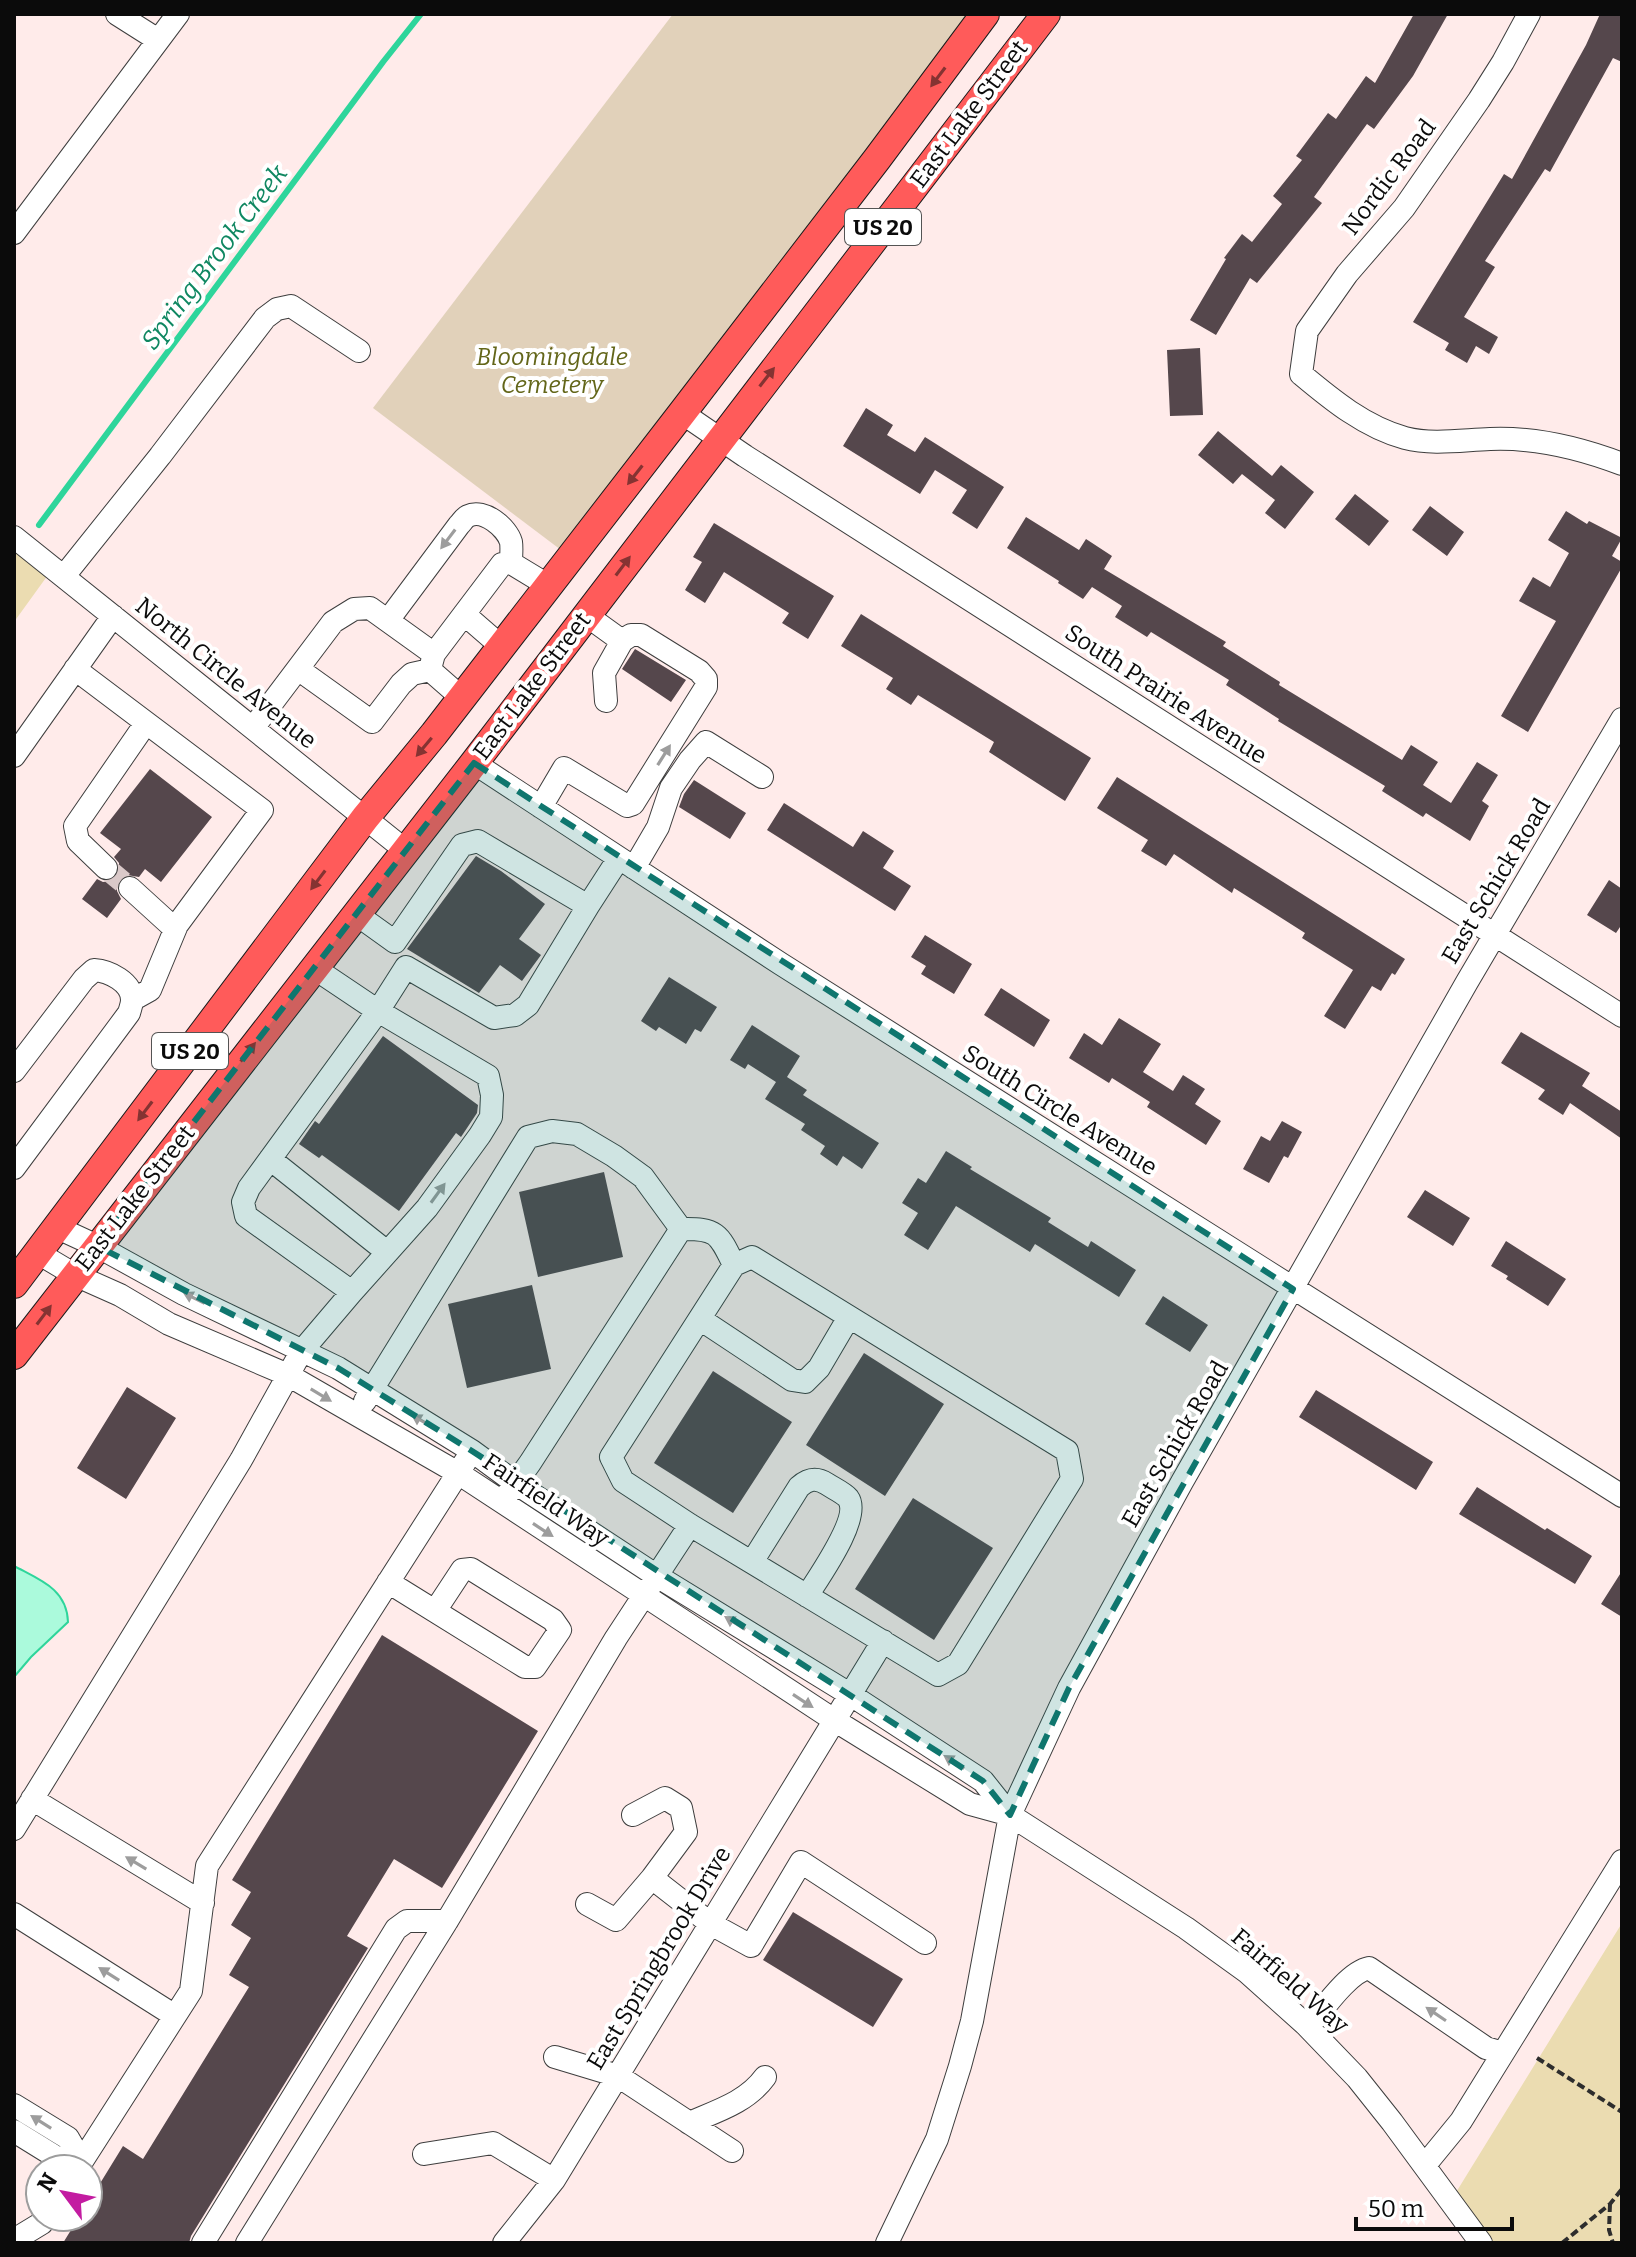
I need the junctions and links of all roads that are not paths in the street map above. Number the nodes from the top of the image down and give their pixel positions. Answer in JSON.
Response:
{"nodes":[{"id":1,"x":117,"y":14,"type":"edge"},
{"id":2,"x":178,"y":14,"type":"edge"},
{"id":3,"x":985,"y":14,"type":"edge"},
{"id":4,"x":1046,"y":14,"type":"edge"},
{"id":5,"x":1529,"y":14,"type":"edge"},
{"id":6,"x":158,"y":40,"type":"junction"},
{"id":7,"x":14,"y":233,"type":"edge"},
{"id":8,"x":359,"y":351,"type":"dead end"},
{"id":9,"x":682,"y":413,"type":"junction"},
{"id":10,"x":720,"y":439,"type":"junction"},
{"id":11,"x":1622,"y":464,"type":"edge"},
{"id":12,"x":14,"y":537,"type":"edge"},
{"id":13,"x":511,"y":563,"type":"junction"},
{"id":14,"x":64,"y":576,"type":"junction"},
{"id":15,"x":549,"y":586,"type":"junction"},
{"id":16,"x":464,"y":614,"type":"junction"},
{"id":17,"x":586,"y":615,"type":"junction"},
{"id":18,"x":113,"y":616,"type":"junction"},
{"id":19,"x":389,"y":619,"type":"junction"},
{"id":20,"x":622,"y":641,"type":"junction"},
{"id":21,"x":502,"y":647,"type":"junction"},
{"id":22,"x":432,"y":662,"type":"junction"},
{"id":23,"x":75,"y":669,"type":"junction"},
{"id":24,"x":298,"y":669,"type":"junction"},
{"id":25,"x":462,"y":698,"type":"junction"},
{"id":26,"x":606,"y":701,"type":"dead end"},
{"id":27,"x":1622,"y":719,"type":"edge"},
{"id":28,"x":146,"y":723,"type":"junction"},
{"id":29,"x":253,"y":728,"type":"junction"},
{"id":30,"x":14,"y":756,"type":"edge"},
{"id":31,"x":474,"y":763,"type":"junction"},
{"id":32,"x":762,"y":777,"type":"dead end"},
{"id":33,"x":541,"y":807,"type":"junction"},
{"id":34,"x":365,"y":818,"type":"junction"},
{"id":35,"x":405,"y":850,"type":"junction"},
{"id":36,"x":626,"y":863,"type":"junction"},
{"id":37,"x":106,"y":868,"type":"tunnel mouth"},
{"id":38,"x":130,"y":888,"type":"tunnel mouth"},
{"id":39,"x":588,"y":906,"type":"junction"},
{"id":40,"x":356,"y":914,"type":"junction"},
{"id":41,"x":175,"y":929,"type":"junction"},
{"id":42,"x":1494,"y":934,"type":"junction"},
{"id":43,"x":395,"y":942,"type":"junction"},
{"id":44,"x":406,"y":967,"type":"junction"},
{"id":45,"x":314,"y":968,"type":"junction"},
{"id":46,"x":132,"y":1000,"type":"junction"},
{"id":47,"x":378,"y":1011,"type":"junction"},
{"id":48,"x":1622,"y":1016,"type":"edge"},
{"id":49,"x":14,"y":1071,"type":"edge"},
{"id":50,"x":270,"y":1159,"type":"junction"},
{"id":51,"x":14,"y":1168,"type":"edge"},
{"id":52,"x":58,"y":1228,"type":"junction"},
{"id":53,"x":681,"y":1229,"type":"junction"},
{"id":54,"x":97,"y":1246,"type":"junction"},
{"id":55,"x":387,"y":1252,"type":"junction"},
{"id":56,"x":38,"y":1253,"type":"junction"},
{"id":57,"x":734,"y":1265,"type":"junction"},
{"id":58,"x":75,"y":1275,"type":"junction"},
{"id":59,"x":14,"y":1284,"type":"edge"},
{"id":60,"x":1293,"y":1289,"type":"junction"},
{"id":61,"x":352,"y":1292,"type":"junction"},
{"id":62,"x":849,"y":1317,"type":"junction"},
{"id":63,"x":700,"y":1319,"type":"junction"},
{"id":64,"x":301,"y":1352,"type":"junction"},
{"id":65,"x":14,"y":1355,"type":"edge"},
{"id":66,"x":288,"y":1375,"type":"junction"},
{"id":67,"x":372,"y":1390,"type":"junction"},
{"id":68,"x":356,"y":1415,"type":"junction"},
{"id":69,"x":472,"y":1451,"type":"junction"},
{"id":70,"x":458,"y":1473,"type":"junction"},
{"id":71,"x":517,"y":1484,"type":"junction"},
{"id":72,"x":1622,"y":1496,"type":"edge"},
{"id":73,"x":501,"y":1502,"type":"junction"},
{"id":74,"x":690,"y":1525,"type":"junction"},
{"id":75,"x":752,"y":1562,"type":"junction"},
{"id":76,"x":657,"y":1576,"type":"junction"},
{"id":77,"x":388,"y":1582,"type":"junction"},
{"id":78,"x":807,"y":1596,"type":"junction"},
{"id":79,"x":644,"y":1597,"type":"junction"},
{"id":80,"x":435,"y":1611,"type":"junction"},
{"id":81,"x":883,"y":1641,"type":"junction"},
{"id":82,"x":851,"y":1695,"type":"junction"},
{"id":83,"x":834,"y":1720,"type":"junction"},
{"id":84,"x":32,"y":1799,"type":"junction"},
{"id":85,"x":633,"y":1815,"type":"dead end"},
{"id":86,"x":1010,"y":1815,"type":"junction"},
{"id":87,"x":14,"y":1829,"type":"edge"},
{"id":88,"x":1619,"y":1873,"type":"edge"},
{"id":89,"x":652,"y":1878,"type":"junction"},
{"id":90,"x":203,"y":1903,"type":"junction"},
{"id":91,"x":587,"y":1904,"type":"dead end"},
{"id":92,"x":14,"y":1914,"type":"edge"},
{"id":93,"x":447,"y":1921,"type":"junction"},
{"id":94,"x":711,"y":1924,"type":"junction"},
{"id":95,"x":925,"y":1943,"type":"dead end"},
{"id":96,"x":175,"y":2016,"type":"junction"},
{"id":97,"x":1308,"y":2027,"type":"junction"},
{"id":98,"x":1503,"y":2053,"type":"junction"},
{"id":99,"x":555,"y":2057,"type":"dead end"},
{"id":100,"x":618,"y":2076,"type":"junction"},
{"id":101,"x":765,"y":2077,"type":"dead end"},
{"id":102,"x":14,"y":2105,"type":"edge"},
{"id":103,"x":689,"y":2123,"type":"junction"},
{"id":104,"x":14,"y":2131,"type":"edge"},
{"id":105,"x":732,"y":2151,"type":"dead end"},
{"id":106,"x":50,"y":2153,"type":"edge"},
{"id":107,"x":74,"y":2153,"type":"edge"},
{"id":108,"x":87,"y":2153,"type":"edge"},
{"id":109,"x":424,"y":2154,"type":"dead end"},
{"id":110,"x":1425,"y":2165,"type":"junction"},
{"id":111,"x":554,"y":2180,"type":"junction"},
{"id":112,"x":203,"y":2243,"type":"edge"},
{"id":113,"x":247,"y":2243,"type":"edge"},
{"id":114,"x":504,"y":2243,"type":"edge"},
{"id":115,"x":887,"y":2243,"type":"edge"},
{"id":116,"x":1481,"y":2243,"type":"edge"}],
"edges":[{"from":1,"to":6,"type":"street"},
{"from":2,"to":6,"type":"street"},
{"from":3,"to":9,"type":"main road","name":"East Lake Street","number":"US 20","one_way":true},
{"from":10,"to":4,"type":"main road","name":"East Lake Street","number":"US 20","one_way":true},
{"from":5,"to":11,"type":"street","name":"Nordic Road"},
{"from":6,"to":7,"type":"street"},
{"from":8,"to":14,"type":"street"},
{"from":9,"to":10,"type":"street","name":"South Prairie Avenue"},
{"from":9,"to":15,"type":"main road","name":"East Lake Street","number":"US 20","one_way":true},
{"from":17,"to":10,"type":"main road","name":"East Lake Street","number":"US 20","one_way":true},
{"from":10,"to":42,"type":"street","name":"South Prairie Avenue"},
{"from":12,"to":14,"type":"street","name":"North Circle Avenue"},
{"from":13,"to":15,"type":"street"},
{"from":13,"to":16,"type":"street"},
{"from":13,"to":19,"type":"street","one_way":true},
{"from":14,"to":18,"type":"street","name":"North Circle Avenue"},
{"from":15,"to":21,"type":"main road","name":"East Lake Street","number":"US 20"},
{"from":16,"to":21,"type":"street"},
{"from":16,"to":22,"type":"street"},
{"from":17,"to":20,"type":"street"},
{"from":17,"to":31,"type":"main road","name":"East Lake Street","number":"US 20"},
{"from":18,"to":23,"type":"street"},
{"from":18,"to":29,"type":"street","name":"North Circle Avenue"},
{"from":19,"to":22,"type":"street"},
{"from":19,"to":24,"type":"street"},
{"from":20,"to":26,"type":"street"},
{"from":33,"to":20,"type":"street","one_way":true},
{"from":21,"to":25,"type":"main road","name":"East Lake Street","number":"US 20"},
{"from":22,"to":24,"type":"street"},
{"from":22,"to":25,"type":"street"},
{"from":23,"to":28,"type":"street"},
{"from":23,"to":30,"type":"street"},
{"from":24,"to":29,"type":"street"},
{"from":25,"to":34,"type":"main road","name":"East Lake Street","number":"US 20","one_way":true},
{"from":27,"to":42,"type":"street","name":"East Schick Road"},
{"from":28,"to":37,"type":"street"},
{"from":28,"to":41,"type":"street"},
{"from":29,"to":34,"type":"street","name":"North Circle Avenue"},
{"from":31,"to":33,"type":"street","name":"South Circle Avenue"},
{"from":31,"to":35,"type":"main road","name":"East Lake Street","number":"US 20"},
{"from":32,"to":36,"type":"street"},
{"from":33,"to":36,"type":"street","name":"South Circle Avenue"},
{"from":34,"to":35,"type":"street","name":"North Circle Avenue"},
{"from":34,"to":52,"type":"main road","name":"East Lake Street","number":"US 20","one_way":true},
{"from":35,"to":40,"type":"main road","name":"East Lake Street","number":"US 20"},
{"from":36,"to":39,"type":"street"},
{"from":36,"to":60,"type":"street","name":"South Circle Avenue"},
{"from":38,"to":41,"type":"street"},
{"from":39,"to":43,"type":"street"},
{"from":39,"to":44,"type":"street"},
{"from":40,"to":43,"type":"street"},
{"from":40,"to":45,"type":"main road","name":"East Lake Street","number":"US 20"},
{"from":41,"to":46,"type":"street"},
{"from":42,"to":48,"type":"street","name":"South Prairie Avenue"},
{"from":42,"to":60,"type":"street","name":"East Schick Road"},
{"from":43,"to":44,"type":"street"},
{"from":44,"to":47,"type":"street"},
{"from":45,"to":47,"type":"street"},
{"from":54,"to":45,"type":"main road","name":"East Lake Street","number":"US 20","one_way":true},
{"from":46,"to":49,"type":"street"},
{"from":46,"to":51,"type":"street"},
{"from":47,"to":50,"type":"street"},
{"from":55,"to":47,"type":"street","one_way":true},
{"from":50,"to":55,"type":"street"},
{"from":50,"to":61,"type":"street"},
{"from":52,"to":54,"type":"street","name":"Fairfield Way"},
{"from":52,"to":56,"type":"main road","name":"East Lake Street","number":"US 20"},
{"from":53,"to":57,"type":"street"},
{"from":53,"to":67,"type":"street"},
{"from":53,"to":71,"type":"street"},
{"from":54,"to":58,"type":"main road","name":"East Lake Street","number":"US 20"},
{"from":64,"to":54,"type":"street","name":"Fairfield Way","one_way":true},
{"from":55,"to":61,"type":"street"},
{"from":56,"to":58,"type":"street","name":"Fairfield Way"},
{"from":56,"to":59,"type":"main road","name":"East Lake Street","number":"US 20"},
{"from":57,"to":62,"type":"street"},
{"from":57,"to":63,"type":"street"},
{"from":65,"to":58,"type":"main road","name":"East Lake Street","number":"US 20","one_way":true},
{"from":58,"to":66,"type":"street","name":"Fairfield Way"},
{"from":60,"to":72,"type":"street","name":"South Circle Avenue"},
{"from":60,"to":86,"type":"street","name":"East Schick Road"},
{"from":61,"to":64,"type":"street"},
{"from":62,"to":63,"type":"street"},
{"from":62,"to":81,"type":"street"},
{"from":63,"to":74,"type":"street"},
{"from":64,"to":66,"type":"street"},
{"from":64,"to":67,"type":"street","name":"Fairfield Way"},
{"from":66,"to":68,"type":"street","name":"Fairfield Way","one_way":true},
{"from":66,"to":84,"type":"street"},
{"from":67,"to":68,"type":"street"},
{"from":69,"to":67,"type":"street","name":"Fairfield Way","one_way":true},
{"from":68,"to":70,"type":"street","name":"Fairfield Way"},
{"from":69,"to":70,"type":"street"},
{"from":69,"to":71,"type":"street","name":"Fairfield Way"},
{"from":70,"to":73,"type":"street","name":"Fairfield Way"},
{"from":70,"to":77,"type":"street"},
{"from":71,"to":73,"type":"street"},
{"from":71,"to":76,"type":"street","name":"Fairfield Way"},
{"from":73,"to":79,"type":"street","name":"Fairfield Way","one_way":true},
{"from":74,"to":75,"type":"street"},
{"from":74,"to":76,"type":"street"},
{"from":75,"to":78,"type":"street"},
{"from":75,"to":78,"type":"street"},
{"from":76,"to":79,"type":"street"},
{"from":82,"to":76,"type":"street","name":"Fairfield Way","one_way":true},
{"from":77,"to":80,"type":"street"},
{"from":77,"to":90,"type":"street"},
{"from":78,"to":81,"type":"street"},
{"from":79,"to":83,"type":"street","name":"Fairfield Way","one_way":true},
{"from":79,"to":93,"type":"street"},
{"from":80,"to":80,"type":"street"},
{"from":81,"to":82,"type":"street","name":"East Springbrook Drive"},
{"from":82,"to":83,"type":"street","name":"East Springbrook Drive"},
{"from":86,"to":82,"type":"street","name":"Fairfield Way","one_way":true},
{"from":83,"to":86,"type":"street","name":"Fairfield Way"},
{"from":83,"to":94,"type":"street","name":"East Springbrook Drive"},
{"from":84,"to":87,"type":"street"},
{"from":90,"to":84,"type":"street","one_way":true},
{"from":85,"to":89,"type":"street"},
{"from":86,"to":97,"type":"street","name":"Fairfield Way"},
{"from":86,"to":115,"type":"street","name":"East Schick Road"},
{"from":88,"to":98,"type":"street"},
{"from":89,"to":91,"type":"street"},
{"from":89,"to":94,"type":"street"},
{"from":90,"to":96,"type":"street"},
{"from":96,"to":92,"type":"street","one_way":true},
{"from":93,"to":112,"type":"street"},
{"from":93,"to":113,"type":"street"},
{"from":94,"to":95,"type":"street"},
{"from":94,"to":100,"type":"street","name":"East Springbrook Drive"},
{"from":96,"to":108,"type":"street"},
{"from":98,"to":97,"type":"street","one_way":true},
{"from":97,"to":110,"type":"street","name":"Fairfield Way"},
{"from":98,"to":110,"type":"street"},
{"from":99,"to":100,"type":"street"},
{"from":100,"to":103,"type":"street"},
{"from":100,"to":111,"type":"street","name":"East Springbrook Drive"},
{"from":101,"to":103,"type":"street"},
{"from":107,"to":102,"type":"street","one_way":true},
{"from":103,"to":105,"type":"street"},
{"from":104,"to":106,"type":"street"},
{"from":109,"to":111,"type":"street"},
{"from":110,"to":116,"type":"street","name":"Fairfield Way"},
{"from":111,"to":114,"type":"street","name":"East Springbrook Drive"}]}
